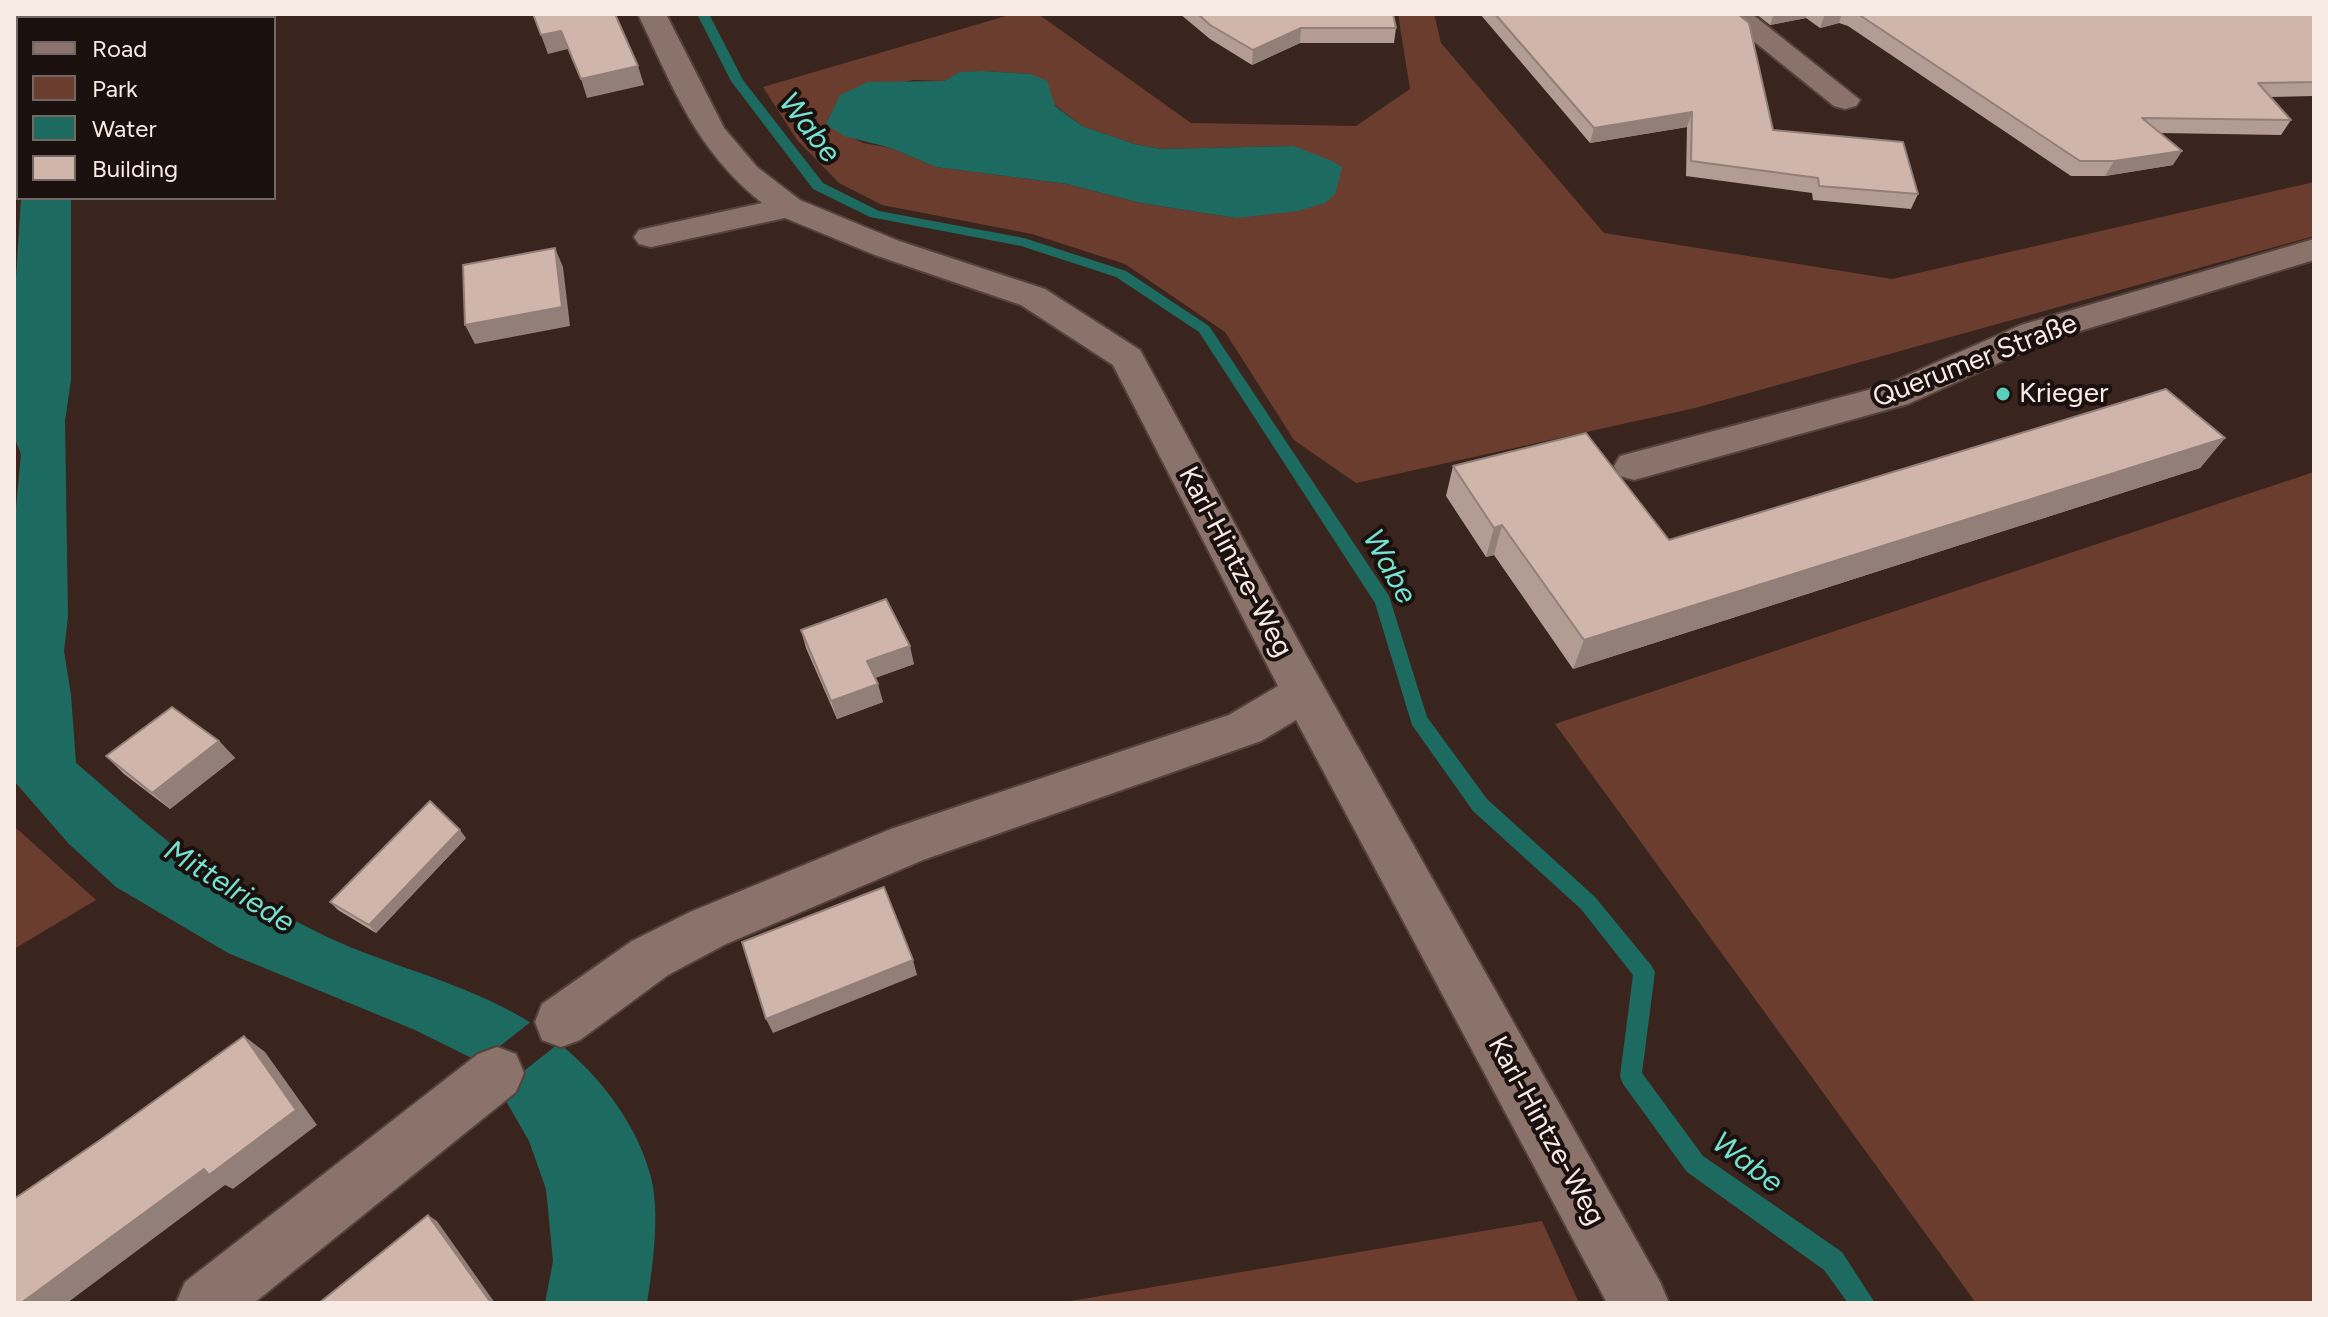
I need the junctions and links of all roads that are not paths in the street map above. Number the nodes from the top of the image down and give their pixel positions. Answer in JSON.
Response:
{"nodes":[{"id":1,"x":652,"y":14,"type":"edge"},
{"id":2,"x":1734,"y":14,"type":"edge"},
{"id":3,"x":1845,"y":100,"type":"dead end"},
{"id":4,"x":788,"y":207,"type":"junction"},
{"id":5,"x":651,"y":237,"type":"dead end"},
{"id":6,"x":2314,"y":249,"type":"edge"},
{"id":7,"x":1634,"y":466,"type":"dead end"},
{"id":8,"x":1306,"y":692,"type":"junction"},
{"id":9,"x":561,"y":1022,"type":"dead end"},
{"id":10,"x":497,"y":1073,"type":"dead end"},
{"id":11,"x":206,"y":1303,"type":"edge"},
{"id":12,"x":1639,"y":1303,"type":"edge"}],
"edges":[{"from":1,"to":4,"type":"street","name":"Karl-Hintze-Weg"},
{"from":2,"to":3,"type":"street"},
{"from":4,"to":5,"type":"street"},
{"from":4,"to":8,"type":"street","name":"Karl-Hintze-Weg"},
{"from":6,"to":7,"type":"street","name":"Querumer Straße"},
{"from":8,"to":9,"type":"street"},
{"from":8,"to":12,"type":"street","name":"Karl-Hintze-Weg"},
{"from":10,"to":11,"type":"street"}]}
